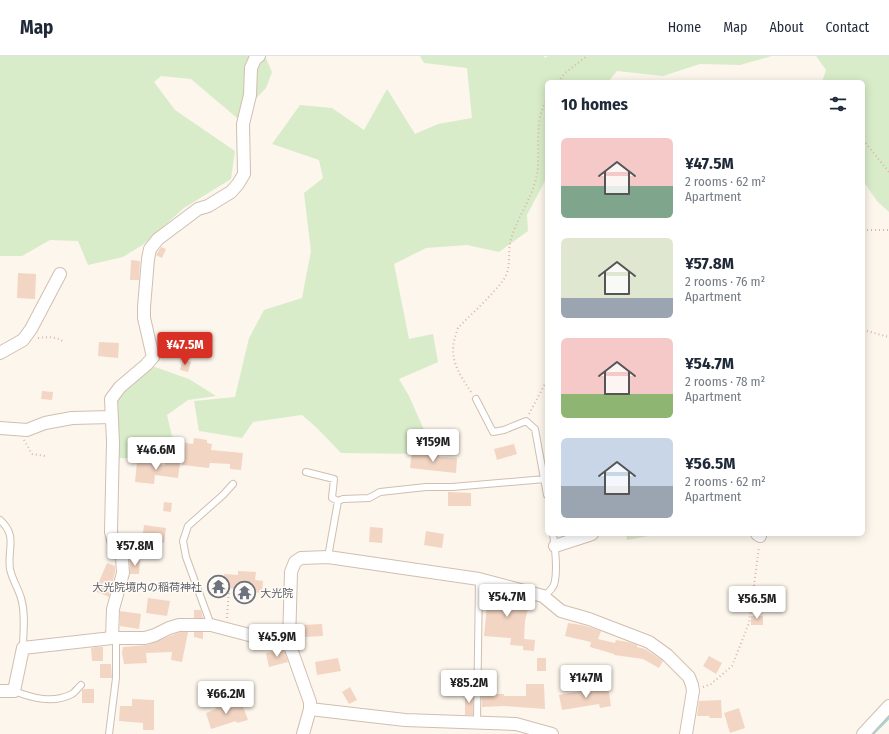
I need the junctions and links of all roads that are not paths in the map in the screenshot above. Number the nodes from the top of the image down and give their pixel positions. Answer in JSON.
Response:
{"nodes":[{"id":1,"x":259,"y":56,"type":"edge"},
{"id":2,"x":60,"y":274,"type":"dead end"},
{"id":3,"x":0,"y":353,"type":"edge"},
{"id":4,"x":476,"y":399,"type":"road end"},
{"id":5,"x":111,"y":417,"type":"junction"},
{"id":6,"x":0,"y":428,"type":"edge"},
{"id":7,"x":306,"y":472,"type":"dead end"},
{"id":8,"x":545,"y":479,"type":"joint"},
{"id":9,"x":233,"y":484,"type":"dead end"},
{"id":10,"x":338,"y":501,"type":"junction"},
{"id":11,"x":0,"y":520,"type":"edge"},
{"id":12,"x":579,"y":536,"type":"edge"},
{"id":13,"x":554,"y":540,"type":"edge"},
{"id":14,"x":328,"y":557,"type":"junction"},
{"id":15,"x":478,"y":579,"type":"junction"},
{"id":16,"x":543,"y":596,"type":"junction"},
{"id":17,"x":211,"y":625,"type":"junction"},
{"id":18,"x":114,"y":638,"type":"junction"},
{"id":19,"x":289,"y":643,"type":"junction"},
{"id":20,"x":22,"y":648,"type":"junction"},
{"id":21,"x":81,"y":685,"type":"dead end"},
{"id":22,"x":14,"y":690,"type":"junction"},
{"id":23,"x":0,"y":691,"type":"edge"},
{"id":24,"x":889,"y":706,"type":"edge"},
{"id":25,"x":310,"y":710,"type":"junction"},
{"id":26,"x":477,"y":721,"type":"junction"},
{"id":27,"x":868,"y":733,"type":"edge"},
{"id":28,"x":109,"y":734,"type":"edge"},
{"id":29,"x":303,"y":734,"type":"edge"},
{"id":30,"x":552,"y":734,"type":"edge"},
{"id":31,"x":686,"y":734,"type":"edge"}],
"edges":[{"from":1,"to":5,"type":"street"},
{"from":2,"to":3,"type":"street"},
{"from":4,"to":8,"type":"lane"},
{"from":5,"to":6,"type":"street"},
{"from":5,"to":18,"type":"street"},
{"from":7,"to":10,"type":"lane"},
{"from":8,"to":10,"type":"lane"},
{"from":9,"to":17,"type":"lane"},
{"from":10,"to":14,"type":"lane"},
{"from":11,"to":20,"type":"lane"},
{"from":12,"to":13,"type":"street"},
{"from":13,"to":16,"type":"lane"},
{"from":14,"to":15,"type":"street"},
{"from":14,"to":19,"type":"street"},
{"from":15,"to":16,"type":"street"},
{"from":15,"to":26,"type":"lane"},
{"from":16,"to":31,"type":"street"},
{"from":17,"to":18,"type":"street"},
{"from":17,"to":19,"type":"street"},
{"from":18,"to":20,"type":"street"},
{"from":18,"to":28,"type":"lane"},
{"from":19,"to":25,"type":"street"},
{"from":20,"to":22,"type":"street"},
{"from":21,"to":22,"type":"lane"},
{"from":22,"to":23,"type":"street"},
{"from":24,"to":27,"type":"street"},
{"from":25,"to":26,"type":"street"},
{"from":25,"to":29,"type":"street"},
{"from":26,"to":30,"type":"street"}]}
